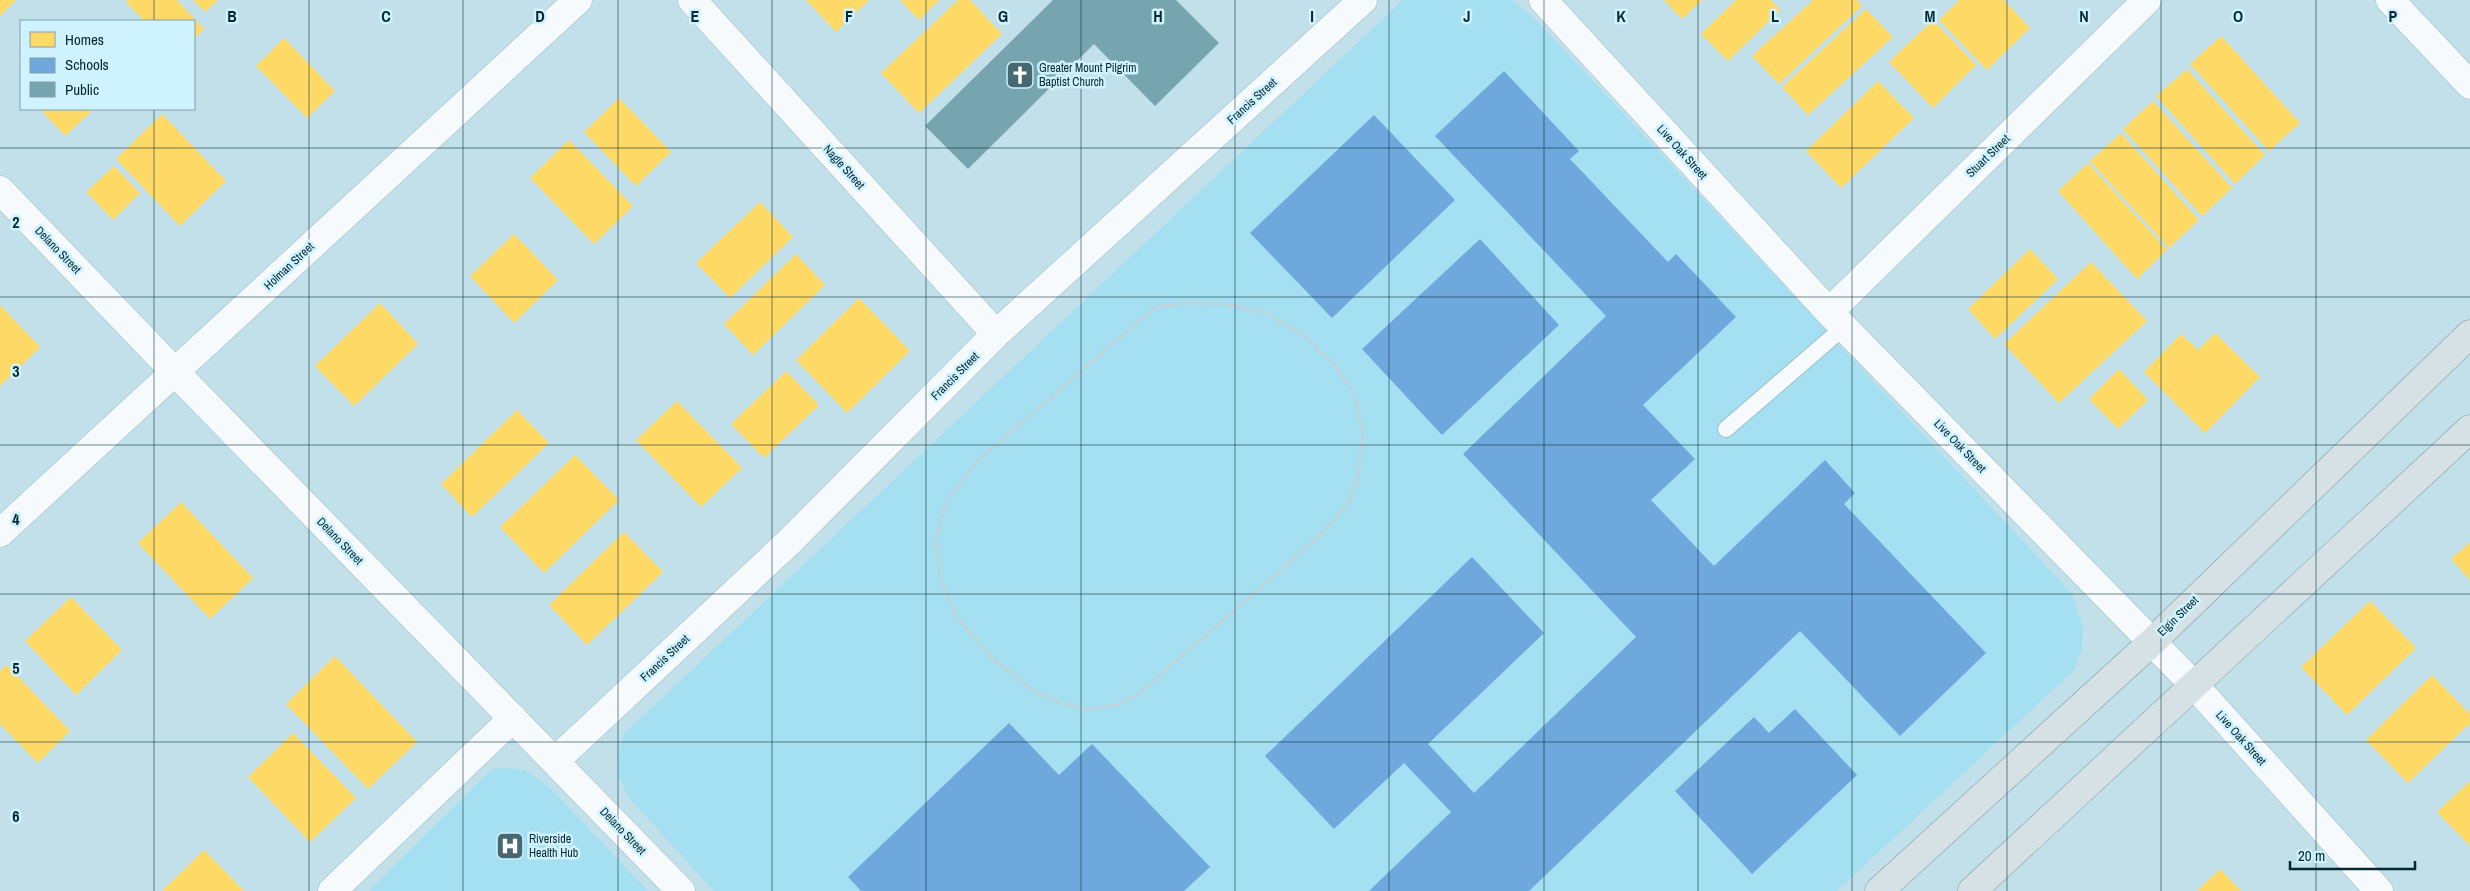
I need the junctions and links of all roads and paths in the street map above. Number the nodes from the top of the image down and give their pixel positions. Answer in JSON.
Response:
{"nodes":[{"id":1,"x":578,"y":0,"type":"edge"},
{"id":2,"x":692,"y":0,"type":"edge"},
{"id":3,"x":1363,"y":0,"type":"edge"},
{"id":4,"x":2147,"y":0,"type":"edge"},
{"id":5,"x":2390,"y":0,"type":"edge"},
{"id":6,"x":1546,"y":1,"type":"edge"},
{"id":7,"x":2470,"y":86,"type":"edge"},
{"id":8,"x":0,"y":190,"type":"edge"},
{"id":9,"x":1836,"y":319,"type":"junction"},
{"id":10,"x":996,"y":334,"type":"junction"},
{"id":11,"x":2470,"y":334,"type":"edge"},
{"id":12,"x":174,"y":371,"type":"junction"},
{"id":13,"x":1726,"y":429,"type":"dead end"},
{"id":14,"x":2470,"y":429,"type":"edge"},
{"id":15,"x":1349,"y":503,"type":"joint"},
{"id":16,"x":0,"y":533,"type":"edge"},
{"id":17,"x":2152,"y":642,"type":"junction"},
{"id":18,"x":2195,"y":686,"type":"junction"},
{"id":19,"x":514,"y":718,"type":"junction"},
{"id":20,"x":555,"y":761,"type":"junction"},
{"id":21,"x":332,"y":891,"type":"edge"},
{"id":22,"x":682,"y":891,"type":"edge"},
{"id":23,"x":1879,"y":891,"type":"edge"},
{"id":24,"x":1972,"y":891,"type":"edge"},
{"id":25,"x":2379,"y":891,"type":"edge"}],
"edges":[{"from":1,"to":12,"type":"street","name":"Holman Street"},
{"from":2,"to":10,"type":"street","name":"Nagle Street"},
{"from":3,"to":10,"type":"street","name":"Francis Street"},
{"from":4,"to":9,"type":"street","name":"Stuart Street"},
{"from":5,"to":7,"type":"street"},
{"from":6,"to":9,"type":"street","name":"Live Oak Street"},
{"from":8,"to":12,"type":"street","name":"Delano Street"},
{"from":9,"to":13,"type":"lane"},
{"from":9,"to":17,"type":"street","name":"Live Oak Street"},
{"from":10,"to":20,"type":"street","name":"Francis Street"},
{"from":11,"to":17,"type":"main road","name":"Elgin Street"},
{"from":12,"to":16,"type":"street","name":"Holman Street"},
{"from":12,"to":19,"type":"street","name":"Delano Street"},
{"from":14,"to":18,"type":"main road"},
{"from":15,"to":15,"type":"path"},
{"from":17,"to":18,"type":"street","name":"Live Oak Street"},
{"from":17,"to":23,"type":"main road","name":"Elgin Street"},
{"from":18,"to":24,"type":"main road"},
{"from":18,"to":25,"type":"street","name":"Live Oak Street"},
{"from":19,"to":20,"type":"street","name":"Delano Street"},
{"from":19,"to":21,"type":"street"},
{"from":20,"to":22,"type":"street","name":"Delano Street"}]}
